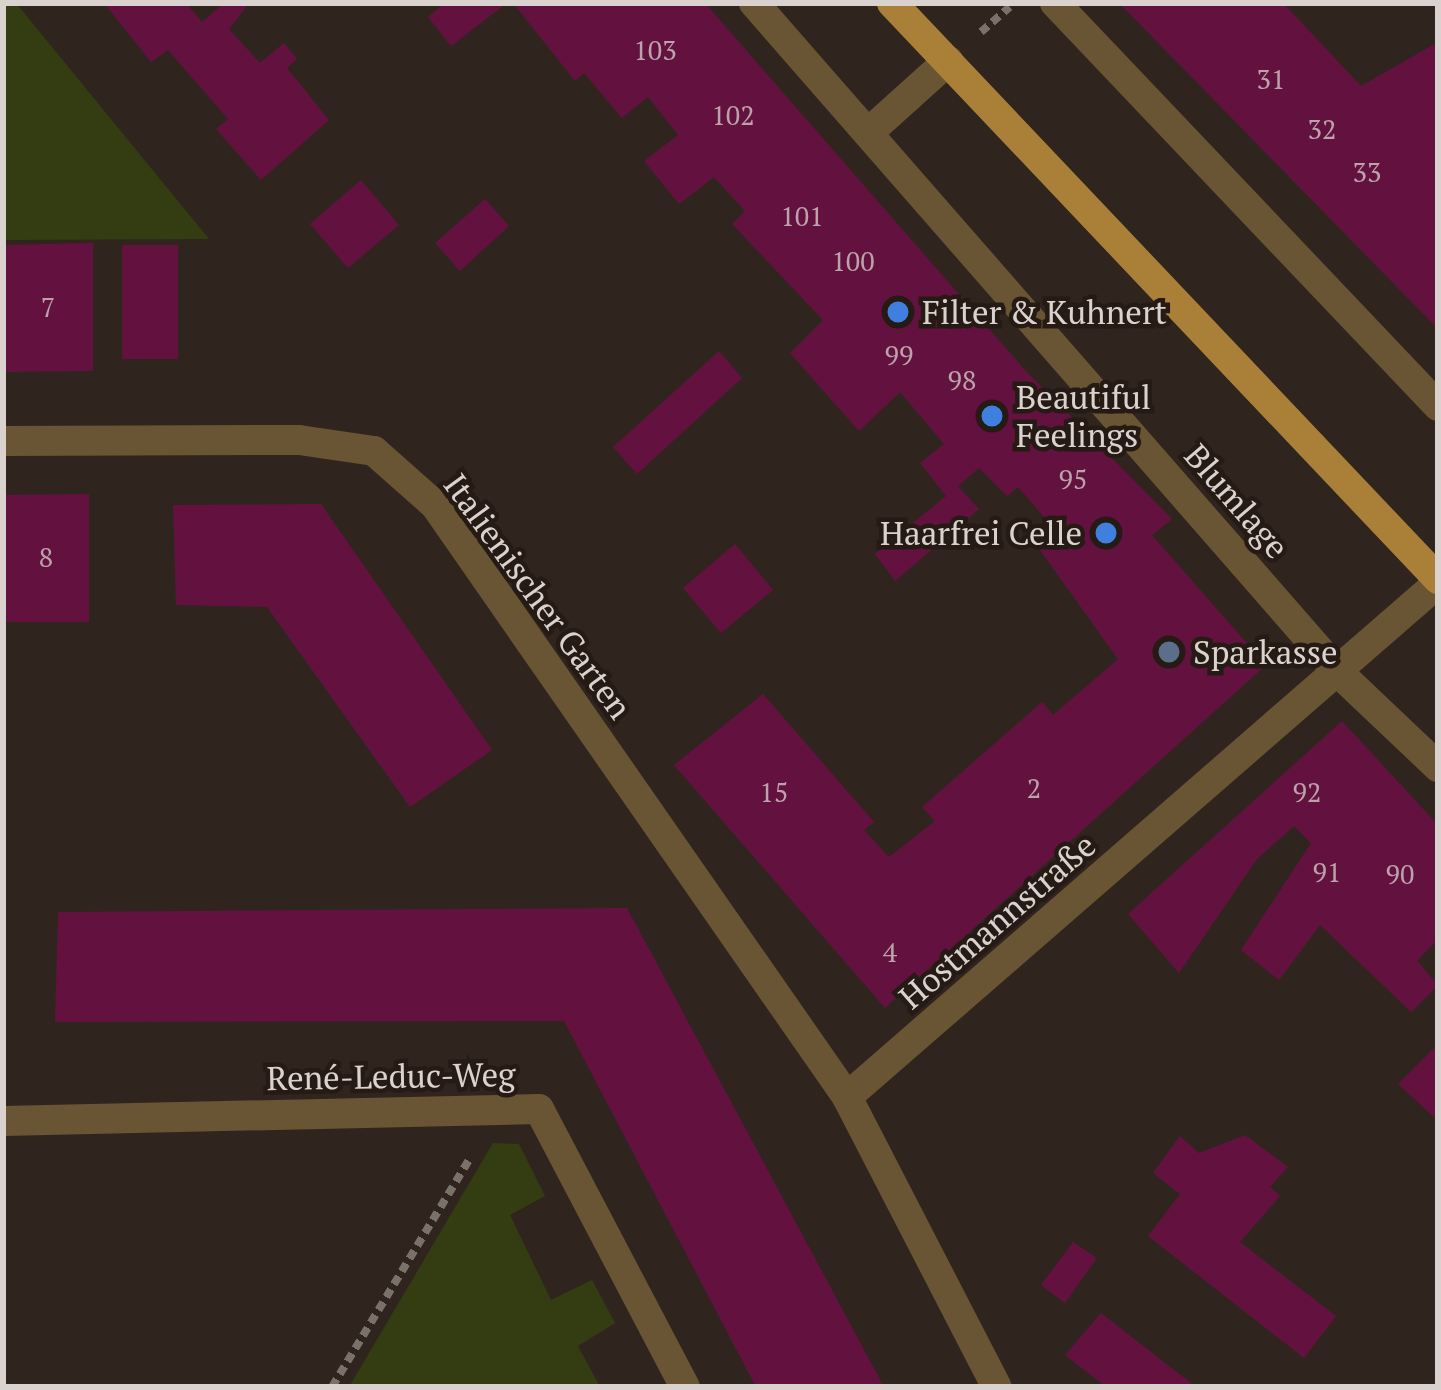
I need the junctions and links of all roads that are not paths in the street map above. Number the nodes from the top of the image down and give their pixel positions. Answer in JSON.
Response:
{"nodes":[{"id":1,"x":754,"y":3,"type":"edge"},
{"id":2,"x":892,"y":3,"type":"edge"},
{"id":3,"x":1054,"y":3,"type":"edge"},
{"id":4,"x":948,"y":61,"type":"junction"},
{"id":5,"x":868,"y":134,"type":"junction"},
{"id":6,"x":1438,"y":406,"type":"edge"},
{"id":7,"x":3,"y":441,"type":"edge"},
{"id":8,"x":1438,"y":581,"type":"edge"},
{"id":9,"x":1339,"y":673,"type":"junction"},
{"id":10,"x":1438,"y":767,"type":"edge"},
{"id":11,"x":847,"y":1097,"type":"junction"},
{"id":12,"x":3,"y":1121,"type":"edge"},
{"id":13,"x":685,"y":1387,"type":"edge"},
{"id":14,"x":997,"y":1387,"type":"edge"}],
"edges":[{"from":1,"to":5,"type":"street","name":"Blumlage"},
{"from":2,"to":4,"type":"main road"},
{"from":3,"to":6,"type":"street"},
{"from":4,"to":5,"type":"street"},
{"from":4,"to":8,"type":"main road"},
{"from":5,"to":9,"type":"street","name":"Blumlage"},
{"from":7,"to":11,"type":"street","name":"Italienischer Garten"},
{"from":8,"to":9,"type":"street","name":"Hostmannstraße"},
{"from":9,"to":10,"type":"street","name":"Blumlage"},
{"from":9,"to":11,"type":"street","name":"Hostmannstraße"},
{"from":11,"to":14,"type":"street"},
{"from":12,"to":13,"type":"street","name":"René-Leduc-Weg"}]}
